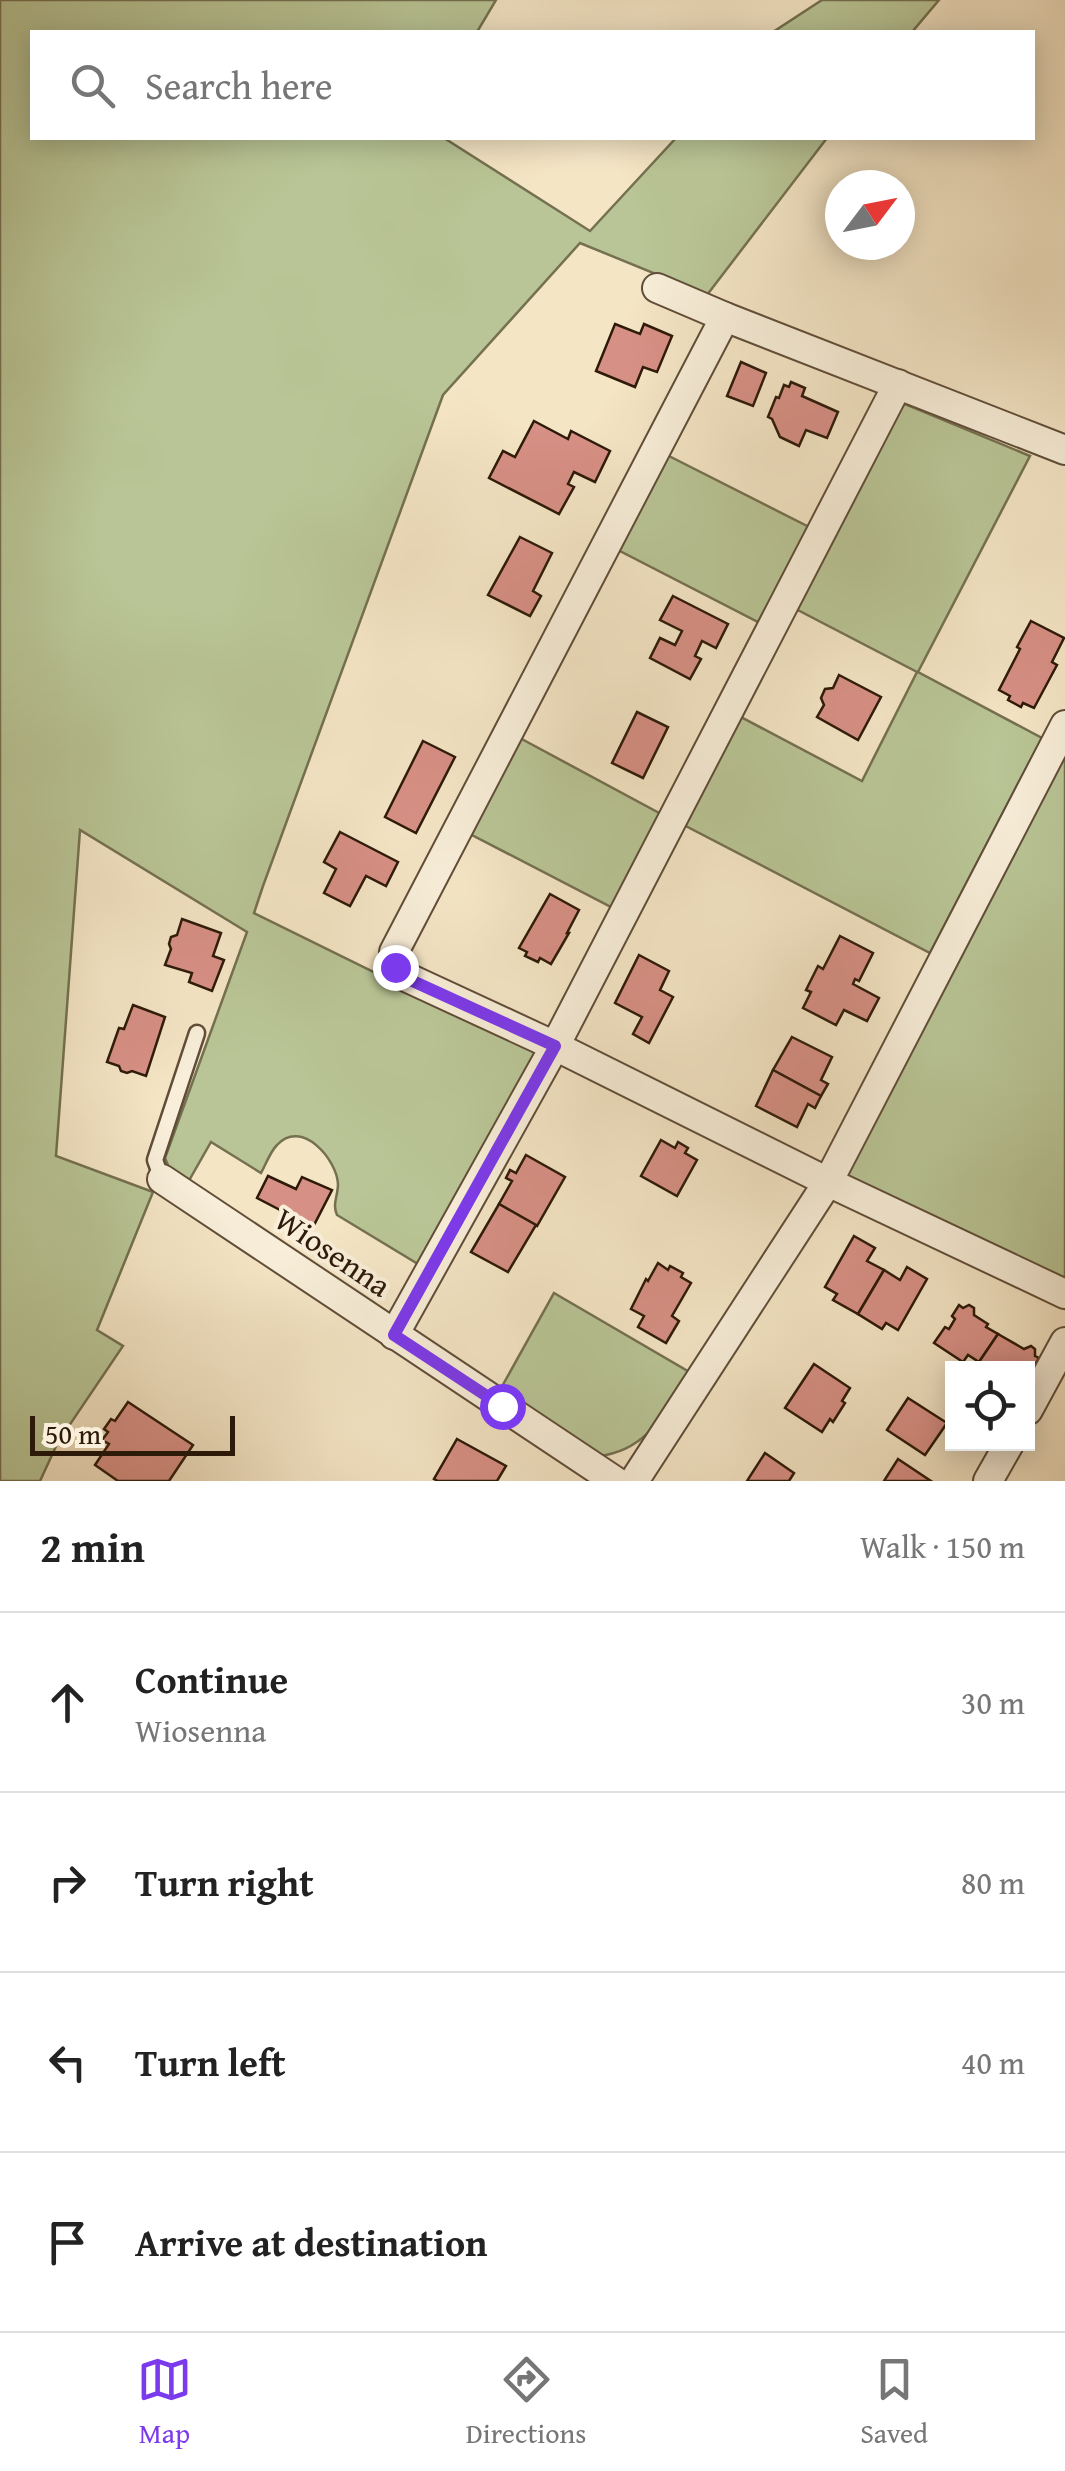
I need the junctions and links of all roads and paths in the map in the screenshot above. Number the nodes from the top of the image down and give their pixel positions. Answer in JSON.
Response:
{"nodes":[{"id":1,"x":657,"y":288,"type":"dead end"},
{"id":2,"x":725,"y":317,"type":"junction"},
{"id":3,"x":898,"y":384,"type":"junction"},
{"id":4,"x":1065,"y":450,"type":"edge"},
{"id":5,"x":1065,"y":726,"type":"edge"},
{"id":6,"x":197,"y":1033,"type":"dead end"},
{"id":7,"x":555,"y":1046,"type":"junction"},
{"id":8,"x":162,"y":1179,"type":"joint"},
{"id":9,"x":828,"y":1182,"type":"junction"},
{"id":10,"x":1065,"y":1294,"type":"edge"},
{"id":11,"x":394,"y":1335,"type":"junction"},
{"id":12,"x":1065,"y":1342,"type":"edge"},
{"id":13,"x":1035,"y":1397,"type":"edge"},
{"id":14,"x":1005,"y":1451,"type":"edge"},
{"id":15,"x":615,"y":1481,"type":"edge"},
{"id":16,"x":634,"y":1481,"type":"edge"},
{"id":17,"x":988,"y":1481,"type":"edge"}],
"edges":[{"from":1,"to":2,"type":"street"},
{"from":2,"to":3,"type":"street"},
{"from":2,"to":7,"type":"street"},
{"from":3,"to":4,"type":"street"},
{"from":3,"to":7,"type":"street"},
{"from":5,"to":9,"type":"street"},
{"from":6,"to":8,"type":"lane"},
{"from":7,"to":9,"type":"street"},
{"from":7,"to":11,"type":"street"},
{"from":8,"to":11,"type":"street","name":"Wiosenna"},
{"from":9,"to":10,"type":"street"},
{"from":9,"to":16,"type":"street"},
{"from":11,"to":15,"type":"street","name":"Wiosenna"},
{"from":12,"to":13,"type":"street"},
{"from":14,"to":17,"type":"street"}]}
